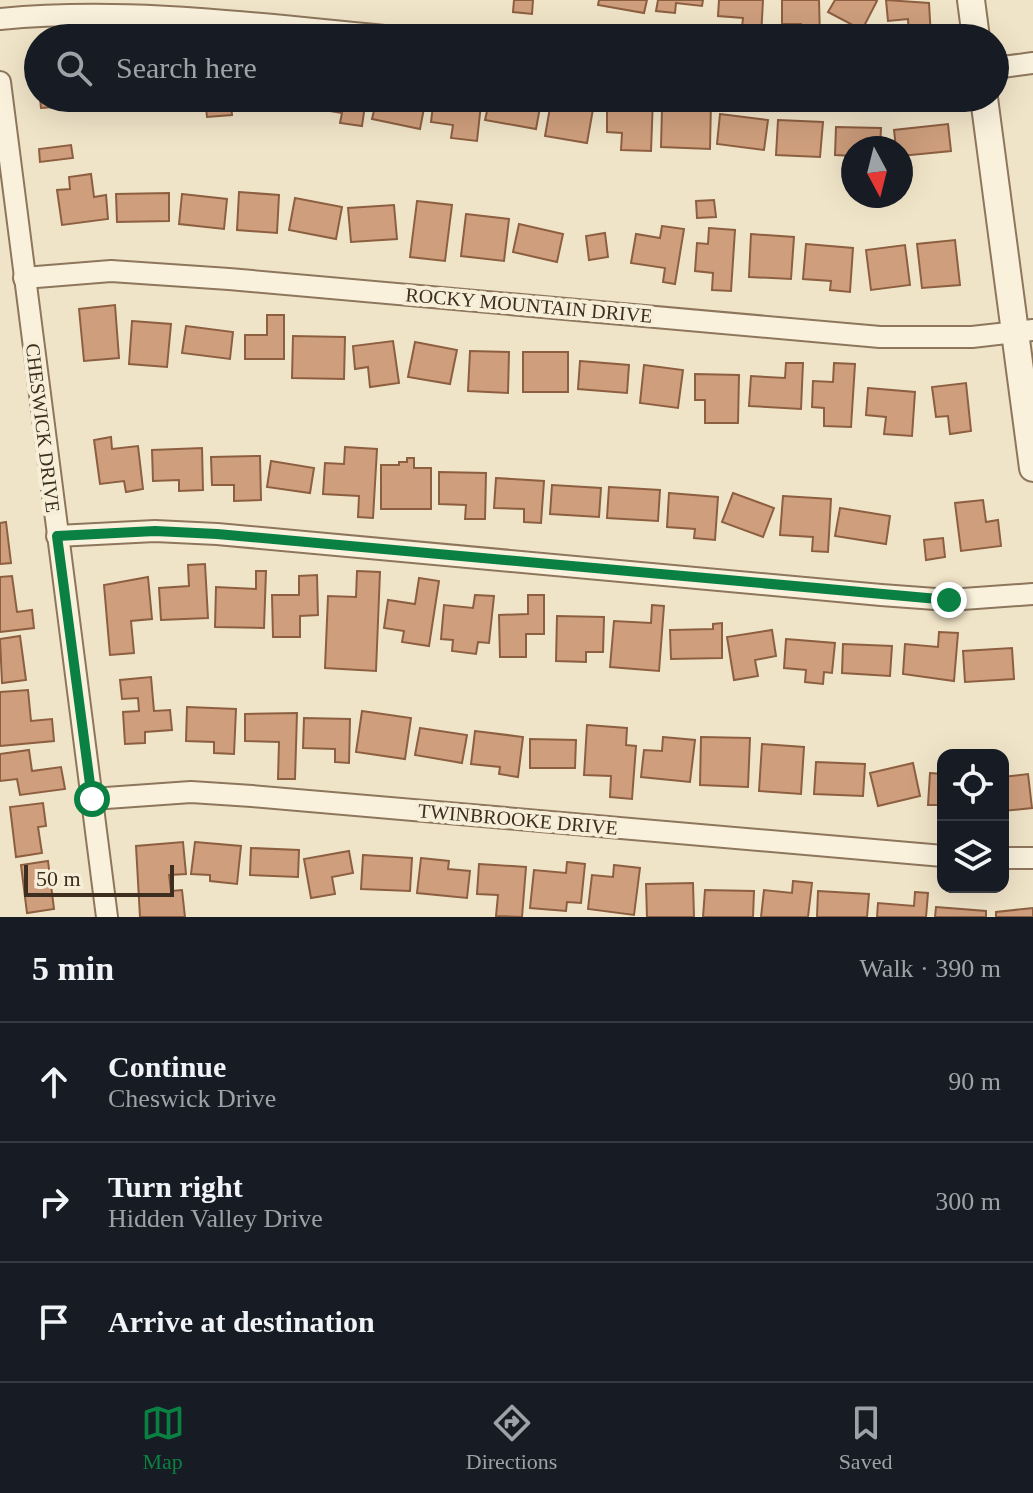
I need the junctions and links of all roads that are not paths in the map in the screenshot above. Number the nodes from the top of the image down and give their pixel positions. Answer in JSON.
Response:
{"nodes":[{"id":1,"x":971,"y":0,"type":"edge"},
{"id":2,"x":0,"y":19,"type":"edge"},
{"id":3,"x":246,"y":24,"type":"edge"},
{"id":4,"x":974,"y":24,"type":"edge"},
{"id":5,"x":1033,"y":63,"type":"edge"},
{"id":6,"x":1009,"y":66,"type":"edge"},
{"id":7,"x":0,"y":82,"type":"edge"},
{"id":8,"x":986,"y":112,"type":"edge"},
{"id":9,"x":24,"y":278,"type":"junction"},
{"id":10,"x":1024,"y":331,"type":"edge"},
{"id":11,"x":1033,"y":468,"type":"edge"},
{"id":12,"x":57,"y":536,"type":"junction"},
{"id":13,"x":1033,"y":594,"type":"edge"},
{"id":14,"x":92,"y":799,"type":"junction"},
{"id":15,"x":937,"y":855,"type":"edge"},
{"id":16,"x":1009,"y":858,"type":"edge"},
{"id":17,"x":1033,"y":858,"type":"edge"},
{"id":18,"x":107,"y":917,"type":"edge"}],
"edges":[{"from":1,"to":4,"type":"street"},
{"from":2,"to":3,"type":"street"},
{"from":5,"to":6,"type":"street"},
{"from":7,"to":9,"type":"street","name":"CHESWICK DRIVE"},
{"from":8,"to":10,"type":"street"},
{"from":9,"to":10,"type":"street","name":"ROCKY MOUNTAIN DRIVE"},
{"from":9,"to":12,"type":"street","name":"CHESWICK DRIVE"},
{"from":10,"to":11,"type":"street"},
{"from":12,"to":13,"type":"street"},
{"from":12,"to":14,"type":"street","name":"CHESWICK DRIVE"},
{"from":14,"to":15,"type":"street","name":"TWINBROOKE DRIVE"},
{"from":14,"to":18,"type":"street","name":"CHESWICK DRIVE"},
{"from":16,"to":17,"type":"street"}]}
